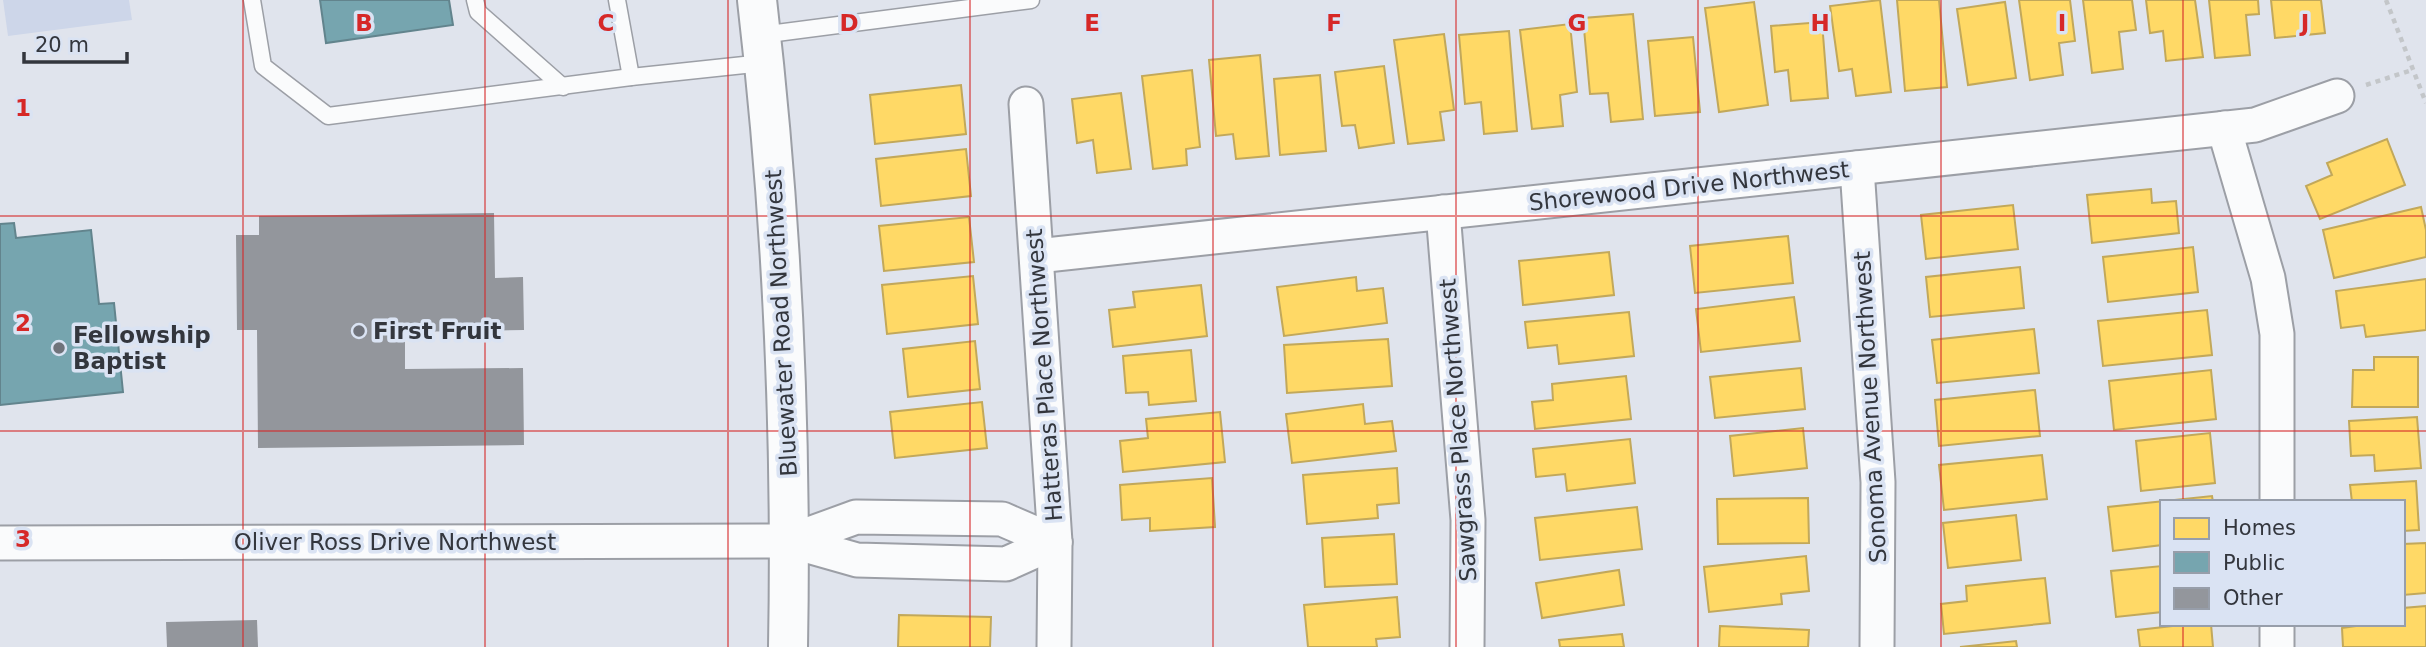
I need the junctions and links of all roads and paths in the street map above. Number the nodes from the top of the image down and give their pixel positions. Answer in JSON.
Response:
{"nodes":[{"id":1,"x":253,"y":0,"type":"edge"},
{"id":2,"x":475,"y":0,"type":"edge"},
{"id":3,"x":617,"y":0,"type":"edge"},
{"id":4,"x":1031,"y":0,"type":"edge"},
{"id":5,"x":2386,"y":0,"type":"edge"},
{"id":6,"x":761,"y":32,"type":"edge"},
{"id":7,"x":2412,"y":70,"type":"junction"},
{"id":8,"x":631,"y":77,"type":"junction"},
{"id":9,"x":563,"y":87,"type":"junction"},
{"id":10,"x":2350,"y":91,"type":"joint"},
{"id":11,"x":2426,"y":103,"type":"edge"},
{"id":12,"x":1026,"y":104,"type":"dead end"},
{"id":13,"x":2224,"y":128,"type":"junction"},
{"id":14,"x":1857,"y":168,"type":"junction"},
{"id":15,"x":1443,"y":212,"type":"junction"},
{"id":16,"x":1037,"y":256,"type":"junction"},
{"id":17,"x":2277,"y":500,"type":"edge"},
{"id":18,"x":790,"y":541,"type":"junction"},
{"id":19,"x":1055,"y":542,"type":"junction"},
{"id":20,"x":0,"y":543,"type":"edge"},
{"id":21,"x":2277,"y":626,"type":"edge"},
{"id":22,"x":788,"y":647,"type":"edge"},
{"id":23,"x":1054,"y":647,"type":"edge"},
{"id":24,"x":1467,"y":647,"type":"edge"},
{"id":25,"x":1877,"y":647,"type":"edge"},
{"id":26,"x":2277,"y":647,"type":"edge"}],
"edges":[{"from":1,"to":9,"type":"lane"},
{"from":2,"to":9,"type":"lane"},
{"from":3,"to":8,"type":"lane"},
{"from":4,"to":6,"type":"lane"},
{"from":5,"to":7,"type":"path"},
{"from":6,"to":8,"type":"lane"},
{"from":6,"to":18,"type":"street","name":"Bluewater Road Northwest"},
{"from":7,"to":10,"type":"path"},
{"from":7,"to":11,"type":"path"},
{"from":8,"to":9,"type":"lane"},
{"from":10,"to":13,"type":"street","name":"Shorewood Drive Northwest"},
{"from":12,"to":16,"type":"street","name":"Hatteras Place Northwest"},
{"from":13,"to":14,"type":"street","name":"Shorewood Drive Northwest"},
{"from":13,"to":17,"type":"street"},
{"from":14,"to":15,"type":"street","name":"Shorewood Drive Northwest"},
{"from":14,"to":25,"type":"street","name":"Sonoma Avenue Northwest"},
{"from":15,"to":16,"type":"street","name":"Shorewood Drive Northwest"},
{"from":15,"to":24,"type":"street","name":"Sawgrass Place Northwest"},
{"from":16,"to":19,"type":"street","name":"Hatteras Place Northwest"},
{"from":18,"to":19,"type":"street"},
{"from":18,"to":19,"type":"street"},
{"from":18,"to":20,"type":"street","name":"Oliver Ross Drive Northwest"},
{"from":18,"to":22,"type":"street","name":"Bluewater Road Northwest"},
{"from":19,"to":23,"type":"street","name":"Hatteras Place Northwest"},
{"from":21,"to":26,"type":"street"}]}
